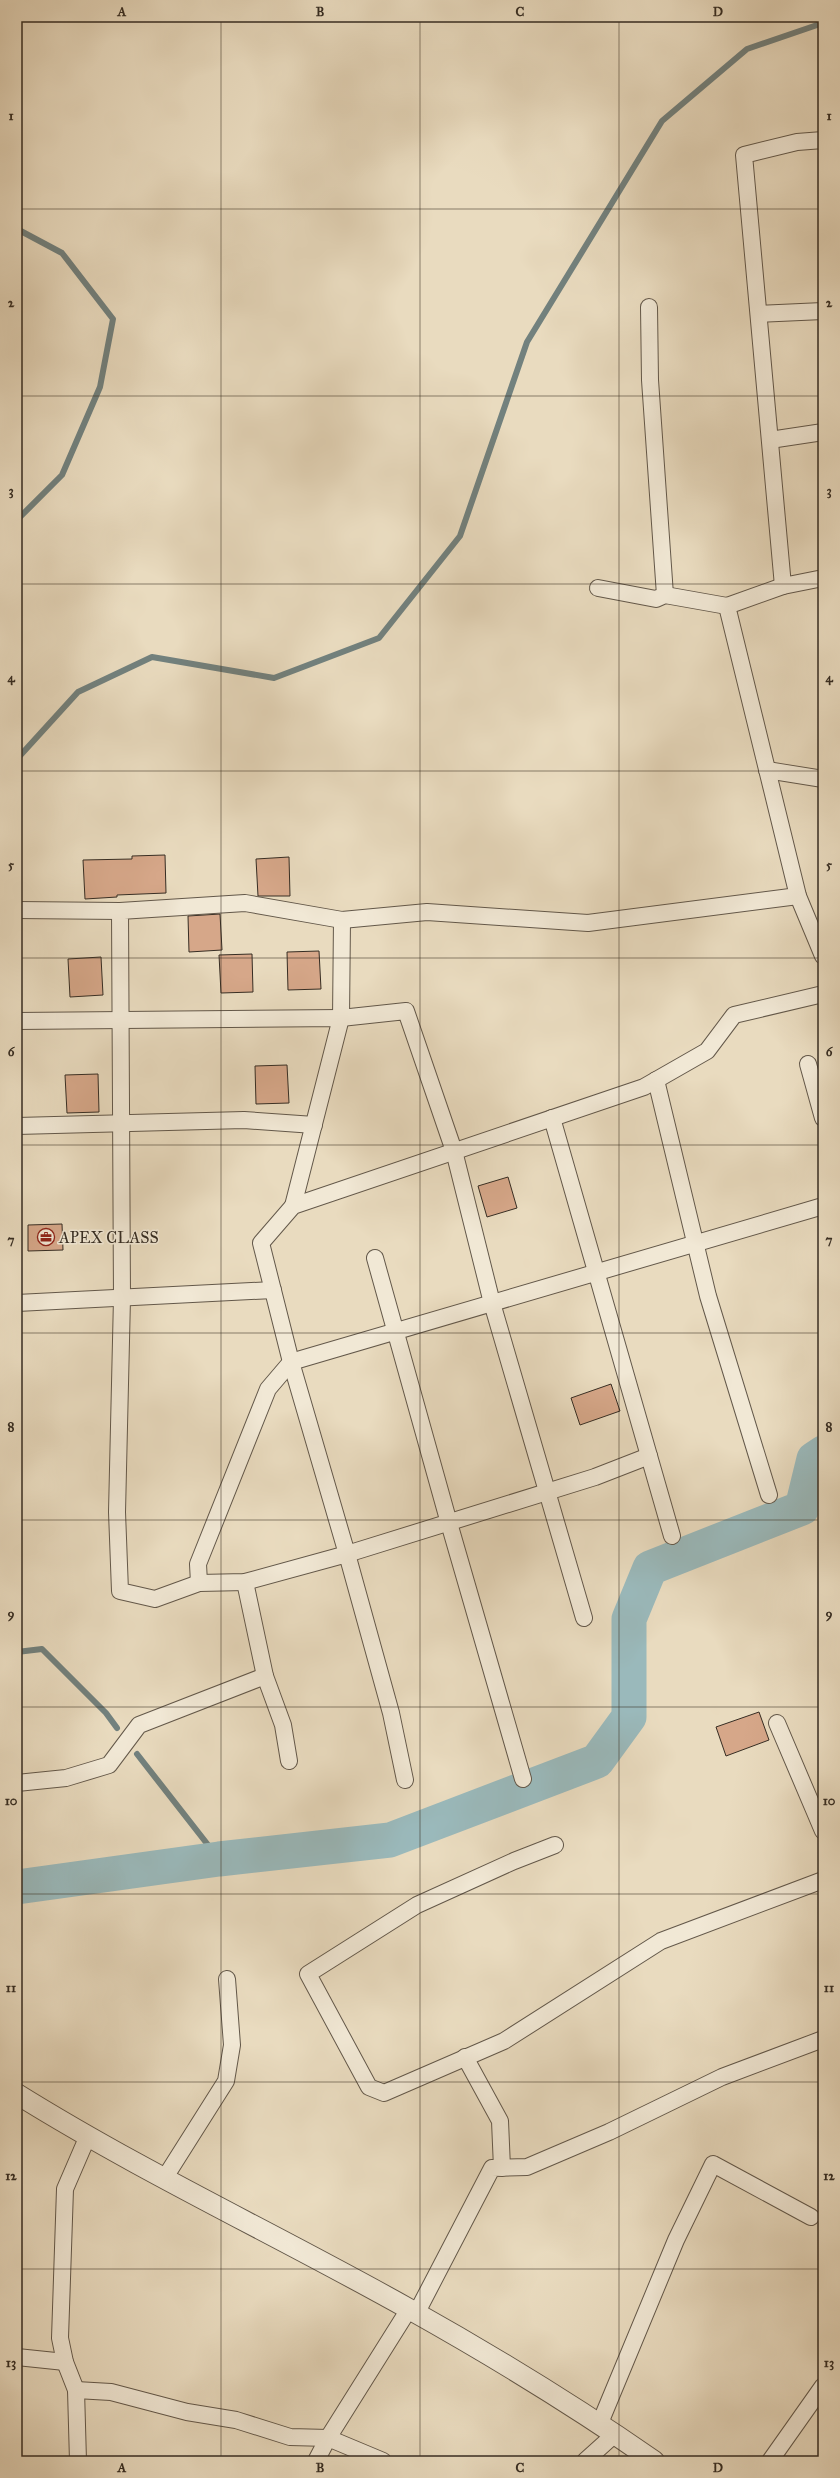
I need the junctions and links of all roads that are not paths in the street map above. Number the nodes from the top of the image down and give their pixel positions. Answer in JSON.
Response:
{"nodes":[{"id":1,"x":823,"y":140,"type":"edge"},
{"id":2,"x":649,"y":307,"type":"dead end"},
{"id":3,"x":823,"y":311,"type":"edge"},
{"id":4,"x":759,"y":314,"type":"junction"},
{"id":5,"x":823,"y":432,"type":"edge"},
{"id":6,"x":770,"y":440,"type":"junction"},
{"id":7,"x":823,"y":578,"type":"edge"},
{"id":8,"x":783,"y":586,"type":"junction"},
{"id":9,"x":598,"y":588,"type":"dead end"},
{"id":10,"x":665,"y":595,"type":"junction"},
{"id":11,"x":726,"y":606,"type":"junction"},
{"id":12,"x":767,"y":770,"type":"junction"},
{"id":13,"x":823,"y":779,"type":"edge"},
{"id":14,"x":798,"y":896,"type":"junction"},
{"id":15,"x":17,"y":910,"type":"edge"},
{"id":16,"x":120,"y":911,"type":"junction"},
{"id":17,"x":342,"y":920,"type":"junction"},
{"id":18,"x":823,"y":956,"type":"edge"},
{"id":19,"x":823,"y":994,"type":"edge"},
{"id":20,"x":341,"y":1018,"type":"junction"},
{"id":21,"x":120,"y":1020,"type":"junction"},
{"id":22,"x":17,"y":1021,"type":"edge"},
{"id":23,"x":808,"y":1064,"type":"dead end"},
{"id":24,"x":656,"y":1080,"type":"junction"},
{"id":25,"x":552,"y":1118,"type":"junction"},
{"id":26,"x":823,"y":1118,"type":"edge"},
{"id":27,"x":121,"y":1122,"type":"junction"},
{"id":28,"x":314,"y":1125,"type":"junction"},
{"id":29,"x":17,"y":1126,"type":"edge"},
{"id":30,"x":454,"y":1151,"type":"junction"},
{"id":31,"x":293,"y":1206,"type":"junction"},
{"id":32,"x":823,"y":1206,"type":"edge"},
{"id":33,"x":696,"y":1243,"type":"junction"},
{"id":34,"x":375,"y":1258,"type":"dead end"},
{"id":35,"x":598,"y":1272,"type":"junction"},
{"id":36,"x":273,"y":1290,"type":"junction"},
{"id":37,"x":122,"y":1298,"type":"junction"},
{"id":38,"x":17,"y":1303,"type":"edge"},
{"id":39,"x":492,"y":1303,"type":"junction"},
{"id":40,"x":394,"y":1332,"type":"junction"},
{"id":41,"x":291,"y":1362,"type":"junction"},
{"id":42,"x":649,"y":1456,"type":"junction"},
{"id":43,"x":548,"y":1492,"type":"junction"},
{"id":44,"x":769,"y":1495,"type":"dead end"},
{"id":45,"x":449,"y":1523,"type":"junction"},
{"id":46,"x":672,"y":1536,"type":"dead end"},
{"id":47,"x":347,"y":1554,"type":"junction"},
{"id":48,"x":244,"y":1582,"type":"junction"},
{"id":49,"x":199,"y":1583,"type":"junction"},
{"id":50,"x":584,"y":1618,"type":"dead end"},
{"id":51,"x":265,"y":1676,"type":"junction"},
{"id":52,"x":777,"y":1723,"type":"dead end"},
{"id":53,"x":289,"y":1761,"type":"dead end"},
{"id":54,"x":523,"y":1779,"type":"dead end"},
{"id":55,"x":405,"y":1780,"type":"dead end"},
{"id":56,"x":17,"y":1783,"type":"edge"},
{"id":57,"x":823,"y":1831,"type":"edge"},
{"id":58,"x":555,"y":1845,"type":"dead end"},
{"id":59,"x":823,"y":1880,"type":"edge"},
{"id":60,"x":227,"y":1979,"type":"dead end"},
{"id":61,"x":823,"y":2039,"type":"edge"},
{"id":62,"x":465,"y":2058,"type":"junction"},
{"id":63,"x":17,"y":2094,"type":"edge"},
{"id":64,"x":87,"y":2138,"type":"junction"},
{"id":65,"x":502,"y":2168,"type":"junction"},
{"id":66,"x":164,"y":2178,"type":"junction"},
{"id":67,"x":811,"y":2217,"type":"dead end"},
{"id":68,"x":412,"y":2311,"type":"junction"},
{"id":69,"x":17,"y":2357,"type":"edge"},
{"id":70,"x":65,"y":2362,"type":"junction"},
{"id":71,"x":823,"y":2386,"type":"edge"},
{"id":72,"x":76,"y":2390,"type":"junction"},
{"id":73,"x":607,"y":2428,"type":"junction"},
{"id":74,"x":328,"y":2438,"type":"junction"},
{"id":75,"x":78,"y":2461,"type":"edge"},
{"id":76,"x":316,"y":2461,"type":"edge"},
{"id":77,"x":383,"y":2461,"type":"edge"},
{"id":78,"x":585,"y":2461,"type":"edge"},
{"id":79,"x":654,"y":2461,"type":"edge"},
{"id":80,"x":770,"y":2461,"type":"edge"}],
"edges":[{"from":1,"to":4,"type":"street"},
{"from":2,"to":10,"type":"street"},
{"from":3,"to":4,"type":"street"},
{"from":4,"to":6,"type":"street"},
{"from":5,"to":6,"type":"street"},
{"from":6,"to":8,"type":"street"},
{"from":7,"to":8,"type":"street"},
{"from":8,"to":11,"type":"street"},
{"from":9,"to":10,"type":"street"},
{"from":10,"to":11,"type":"street"},
{"from":11,"to":12,"type":"street"},
{"from":12,"to":13,"type":"street"},
{"from":12,"to":14,"type":"street"},
{"from":14,"to":17,"type":"street"},
{"from":14,"to":18,"type":"street"},
{"from":15,"to":16,"type":"street"},
{"from":16,"to":17,"type":"street"},
{"from":16,"to":21,"type":"street"},
{"from":17,"to":20,"type":"street"},
{"from":19,"to":24,"type":"street"},
{"from":20,"to":21,"type":"street"},
{"from":20,"to":28,"type":"street"},
{"from":20,"to":30,"type":"street"},
{"from":21,"to":22,"type":"street"},
{"from":21,"to":27,"type":"street"},
{"from":23,"to":26,"type":"street"},
{"from":24,"to":25,"type":"street"},
{"from":24,"to":33,"type":"street"},
{"from":25,"to":30,"type":"street"},
{"from":25,"to":35,"type":"street"},
{"from":27,"to":28,"type":"street"},
{"from":27,"to":29,"type":"street"},
{"from":27,"to":37,"type":"street"},
{"from":28,"to":31,"type":"street"},
{"from":30,"to":31,"type":"street"},
{"from":30,"to":39,"type":"street"},
{"from":31,"to":36,"type":"street"},
{"from":32,"to":33,"type":"street"},
{"from":33,"to":35,"type":"street"},
{"from":33,"to":44,"type":"street"},
{"from":34,"to":40,"type":"street"},
{"from":35,"to":39,"type":"street"},
{"from":35,"to":42,"type":"street"},
{"from":36,"to":37,"type":"street"},
{"from":36,"to":41,"type":"street"},
{"from":37,"to":38,"type":"street"},
{"from":37,"to":49,"type":"street"},
{"from":39,"to":40,"type":"street"},
{"from":39,"to":43,"type":"street"},
{"from":40,"to":41,"type":"street"},
{"from":40,"to":45,"type":"street"},
{"from":41,"to":47,"type":"street"},
{"from":41,"to":49,"type":"street"},
{"from":42,"to":43,"type":"street"},
{"from":42,"to":46,"type":"street"},
{"from":43,"to":45,"type":"street"},
{"from":43,"to":50,"type":"street"},
{"from":45,"to":47,"type":"street"},
{"from":45,"to":54,"type":"street"},
{"from":47,"to":48,"type":"street"},
{"from":47,"to":55,"type":"street"},
{"from":48,"to":49,"type":"street"},
{"from":48,"to":51,"type":"street"},
{"from":51,"to":53,"type":"street"},
{"from":51,"to":56,"type":"street"},
{"from":52,"to":57,"type":"street"},
{"from":58,"to":62,"type":"street"},
{"from":59,"to":62,"type":"street"},
{"from":60,"to":66,"type":"street"},
{"from":61,"to":65,"type":"street"},
{"from":62,"to":65,"type":"street"},
{"from":63,"to":64,"type":"street"},
{"from":64,"to":66,"type":"street"},
{"from":64,"to":70,"type":"street"},
{"from":65,"to":68,"type":"street"},
{"from":66,"to":68,"type":"street"},
{"from":67,"to":73,"type":"street"},
{"from":68,"to":73,"type":"street"},
{"from":68,"to":74,"type":"street"},
{"from":69,"to":70,"type":"street"},
{"from":70,"to":72,"type":"street"},
{"from":71,"to":80,"type":"street"},
{"from":72,"to":74,"type":"street"},
{"from":72,"to":75,"type":"street"},
{"from":73,"to":78,"type":"street"},
{"from":73,"to":79,"type":"street"},
{"from":74,"to":76,"type":"street"},
{"from":74,"to":77,"type":"street"}]}
